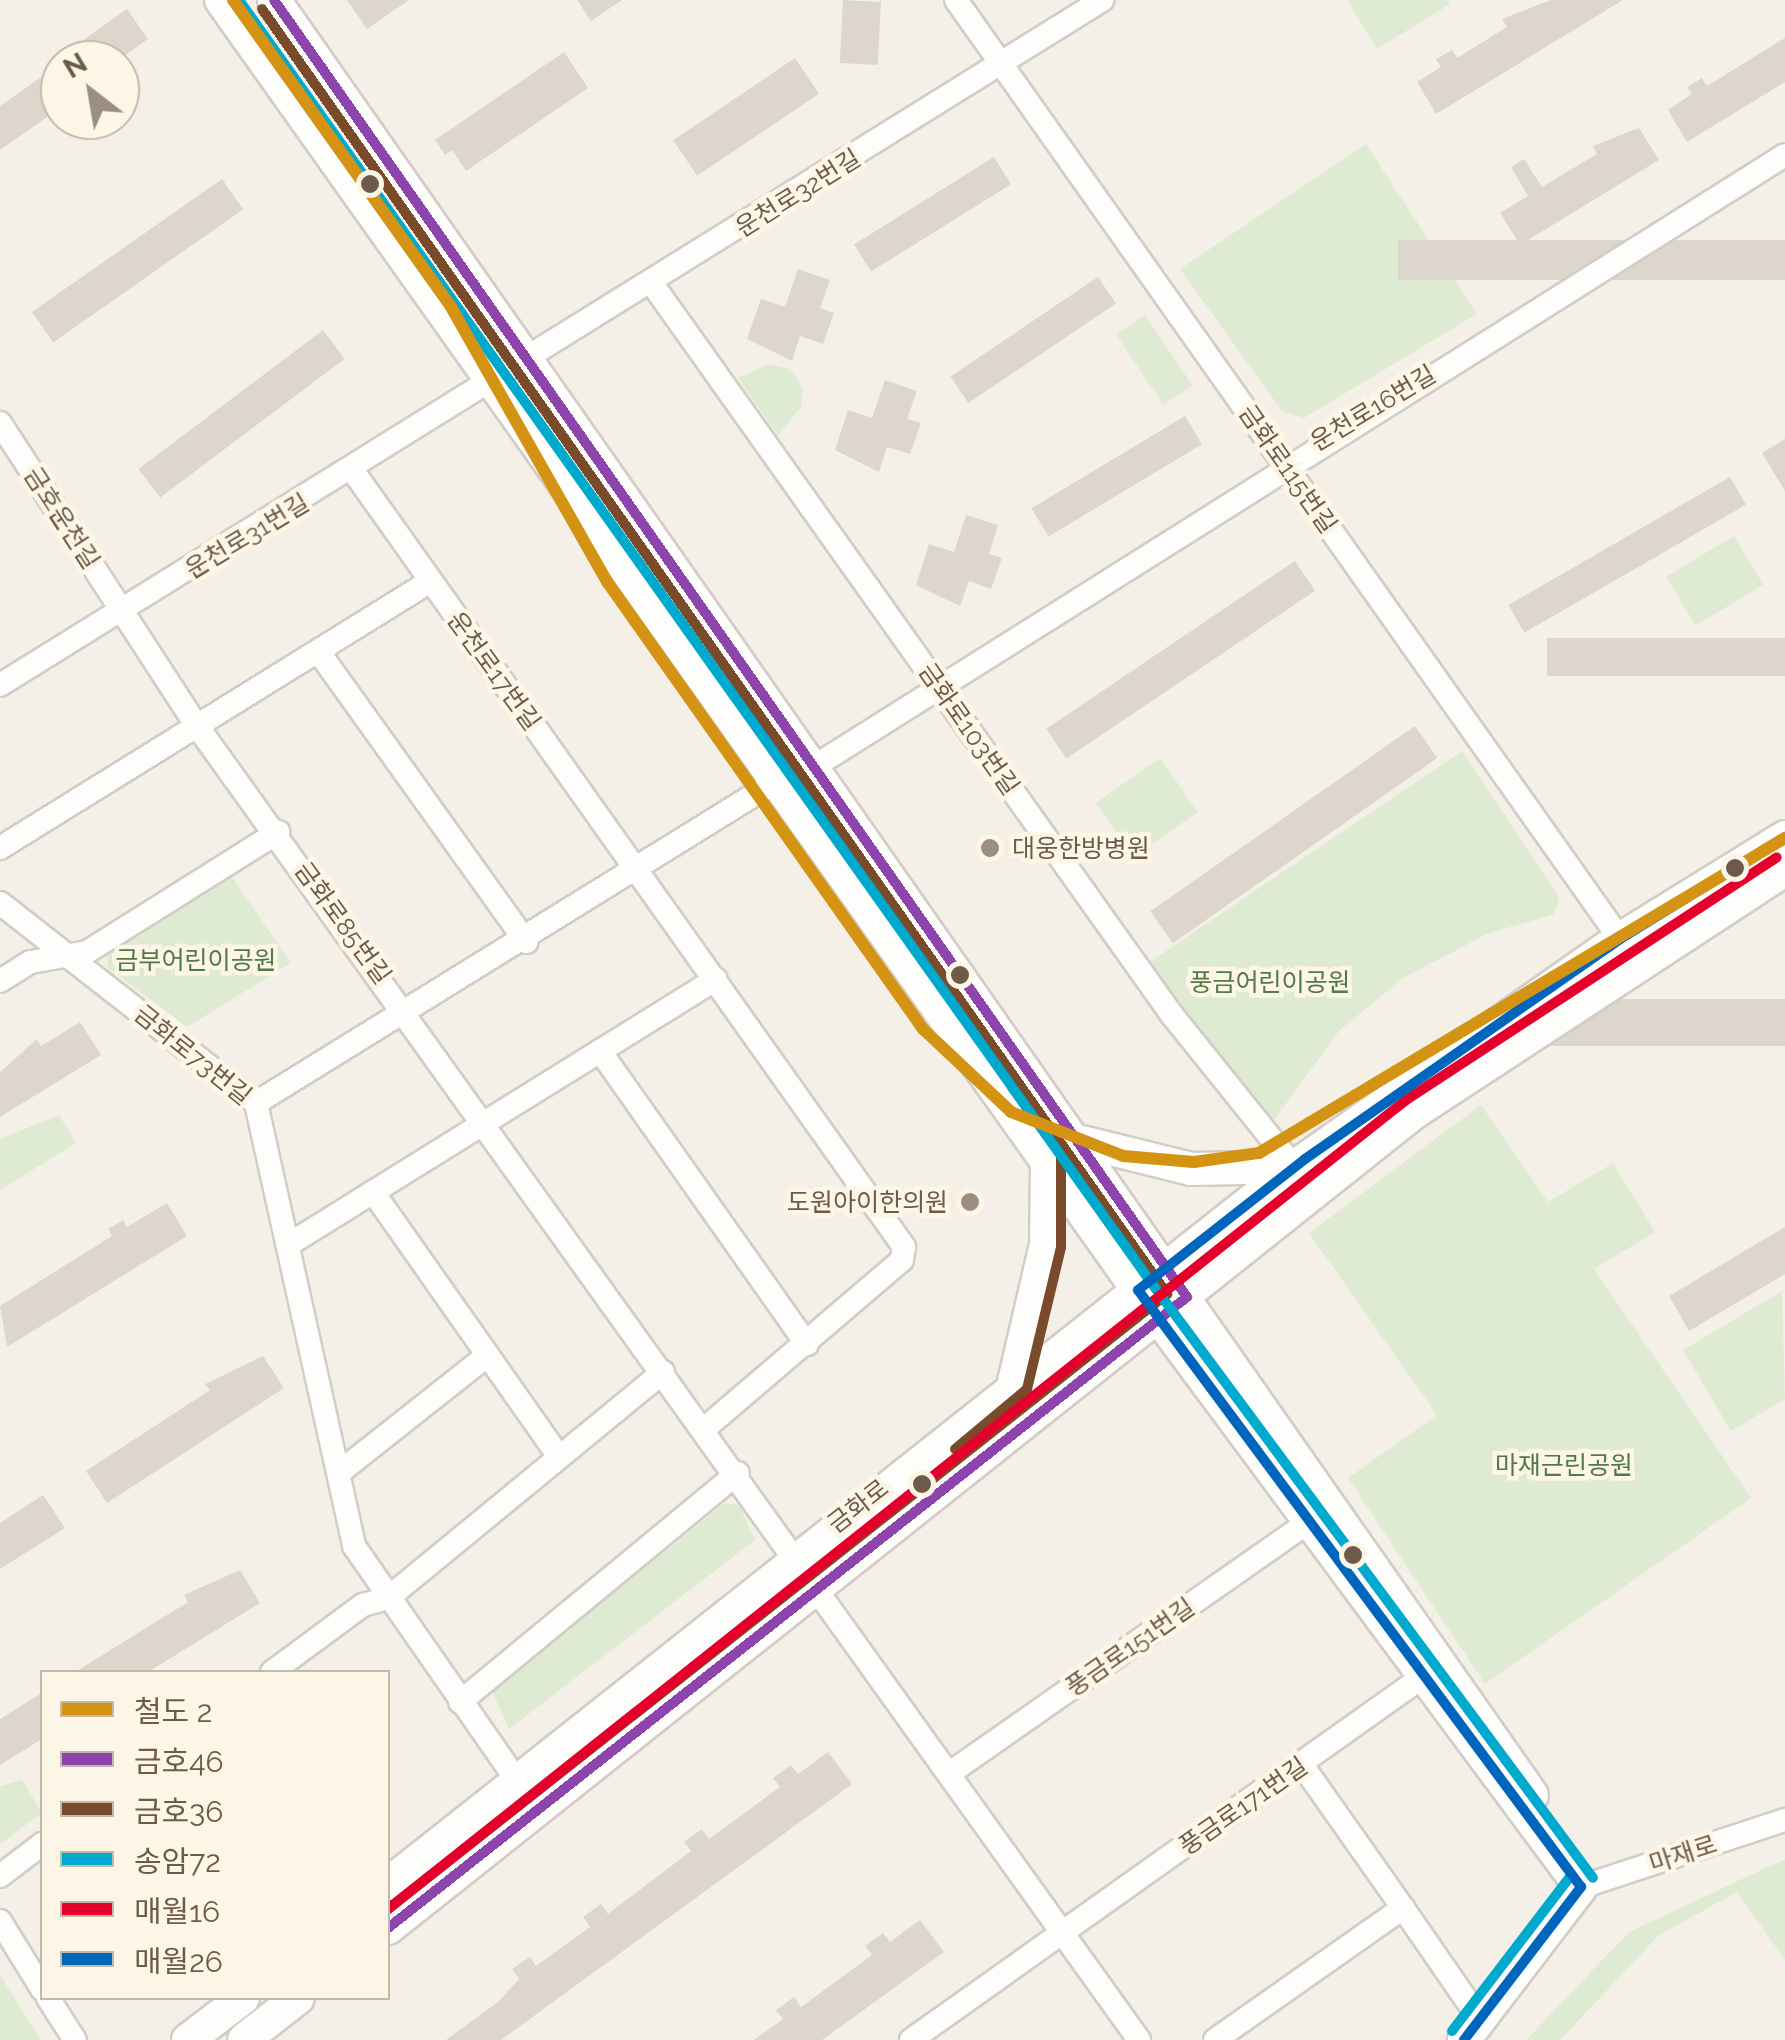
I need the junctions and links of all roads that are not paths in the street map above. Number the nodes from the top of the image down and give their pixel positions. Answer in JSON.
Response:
{"nodes":[{"id":1,"x":221,"y":0,"type":"edge"},
{"id":2,"x":274,"y":0,"type":"edge"},
{"id":3,"x":956,"y":0,"type":"edge"},
{"id":4,"x":1102,"y":0,"type":"edge"},
{"id":5,"x":1000,"y":65,"type":"junction"},
{"id":6,"x":1785,"y":156,"type":"edge"},
{"id":7,"x":653,"y":285,"type":"junction"},
{"id":8,"x":529,"y":363,"type":"junction"},
{"id":9,"x":494,"y":386,"type":"junction"},
{"id":10,"x":0,"y":424,"type":"edge"},
{"id":11,"x":1282,"y":464,"type":"junction"},
{"id":12,"x":353,"y":472,"type":"junction"},
{"id":13,"x":429,"y":582,"type":"junction"},
{"id":14,"x":122,"y":612,"type":"junction"},
{"id":15,"x":318,"y":651,"type":"junction"},
{"id":16,"x":0,"y":684,"type":"edge"},
{"id":17,"x":938,"y":686,"type":"junction"},
{"id":18,"x":198,"y":726,"type":"junction"},
{"id":19,"x":815,"y":766,"type":"junction"},
{"id":20,"x":775,"y":782,"type":"junction"},
{"id":21,"x":278,"y":832,"type":"junction"},
{"id":22,"x":1785,"y":837,"type":"edge"},
{"id":23,"x":0,"y":848,"type":"edge"},
{"id":24,"x":638,"y":868,"type":"junction"},
{"id":25,"x":1785,"y":870,"type":"edge"},
{"id":26,"x":0,"y":903,"type":"edge"},
{"id":27,"x":1620,"y":939,"type":"junction"},
{"id":28,"x":526,"y":942,"type":"junction"},
{"id":29,"x":66,"y":954,"type":"junction"},
{"id":30,"x":716,"y":979,"type":"junction"},
{"id":31,"x":0,"y":982,"type":"edge"},
{"id":32,"x":408,"y":1014,"type":"junction"},
{"id":33,"x":600,"y":1052,"type":"junction"},
{"id":34,"x":256,"y":1104,"type":"junction"},
{"id":35,"x":488,"y":1121,"type":"junction"},
{"id":36,"x":1082,"y":1142,"type":"junction"},
{"id":37,"x":1048,"y":1158,"type":"junction"},
{"id":38,"x":1294,"y":1167,"type":"junction"},
{"id":39,"x":374,"y":1192,"type":"junction"},
{"id":40,"x":292,"y":1243,"type":"junction"},
{"id":41,"x":1168,"y":1268,"type":"junction"},
{"id":42,"x":1138,"y":1290,"type":"junction"},
{"id":43,"x":1175,"y":1308,"type":"junction"},
{"id":44,"x":808,"y":1344,"type":"junction"},
{"id":45,"x":488,"y":1355,"type":"junction"},
{"id":46,"x":663,"y":1372,"type":"junction"},
{"id":47,"x":1014,"y":1382,"type":"junction"},
{"id":48,"x":705,"y":1428,"type":"junction"},
{"id":49,"x":560,"y":1457,"type":"junction"},
{"id":50,"x":340,"y":1471,"type":"junction"},
{"id":51,"x":738,"y":1473,"type":"junction"},
{"id":52,"x":1309,"y":1522,"type":"junction"},
{"id":53,"x":796,"y":1554,"type":"junction"},
{"id":54,"x":820,"y":1586,"type":"junction"},
{"id":55,"x":388,"y":1598,"type":"junction"},
{"id":56,"x":275,"y":1670,"type":"edge"},
{"id":57,"x":1421,"y":1678,"type":"junction"},
{"id":58,"x":460,"y":1702,"type":"junction"},
{"id":59,"x":1302,"y":1765,"type":"junction"},
{"id":60,"x":950,"y":1772,"type":"junction"},
{"id":61,"x":518,"y":1782,"type":"junction"},
{"id":62,"x":1785,"y":1820,"type":"edge"},
{"id":63,"x":40,"y":1846,"type":"edge"},
{"id":64,"x":0,"y":1876,"type":"edge"},
{"id":65,"x":390,"y":1882,"type":"edge"},
{"id":66,"x":1581,"y":1887,"type":"junction"},
{"id":67,"x":1403,"y":1908,"type":"junction"},
{"id":68,"x":0,"y":1921,"type":"edge"},
{"id":69,"x":390,"y":1926,"type":"edge"},
{"id":70,"x":1064,"y":1931,"type":"junction"},
{"id":71,"x":40,"y":1986,"type":"edge"},
{"id":72,"x":49,"y":2000,"type":"edge"},
{"id":73,"x":240,"y":2000,"type":"edge"},
{"id":74,"x":295,"y":2000,"type":"edge"},
{"id":75,"x":1472,"y":2029,"type":"edge"},
{"id":76,"x":75,"y":2040,"type":"edge"},
{"id":77,"x":188,"y":2040,"type":"edge"},
{"id":78,"x":244,"y":2040,"type":"edge"},
{"id":79,"x":911,"y":2040,"type":"edge"},
{"id":80,"x":1140,"y":2040,"type":"edge"},
{"id":81,"x":1215,"y":2040,"type":"edge"}],
"edges":[{"from":1,"to":9,"type":"main road"},
{"from":2,"to":8,"type":"main road"},
{"from":3,"to":5,"type":"street","name":"금화로115번길"},
{"from":4,"to":5,"type":"street","name":"운천로32번길"},
{"from":5,"to":7,"type":"street","name":"운천로32번길"},
{"from":5,"to":11,"type":"street","name":"금화로115번길"},
{"from":6,"to":11,"type":"street","name":"운천로16번길"},
{"from":7,"to":8,"type":"street","name":"운천로32번길"},
{"from":7,"to":17,"type":"street","name":"금화로103번길"},
{"from":8,"to":9,"type":"street","name":"운천로32번길"},
{"from":8,"to":19,"type":"main road"},
{"from":9,"to":12,"type":"street","name":"운천로31번길"},
{"from":9,"to":20,"type":"main road"},
{"from":10,"to":14,"type":"street","name":"금호운천길"},
{"from":11,"to":17,"type":"street","name":"운천로16번길"},
{"from":11,"to":27,"type":"street","name":"금화로115번길"},
{"from":12,"to":13,"type":"street","name":"운천로17번길"},
{"from":12,"to":14,"type":"street","name":"운천로31번길"},
{"from":13,"to":15,"type":"street"},
{"from":13,"to":24,"type":"street","name":"운천로17번길"},
{"from":14,"to":16,"type":"street","name":"운천로31번길"},
{"from":14,"to":18,"type":"street","name":"금화로85번길"},
{"from":15,"to":18,"type":"street"},
{"from":15,"to":28,"type":"street"},
{"from":17,"to":19,"type":"street","name":"운천로16번길"},
{"from":17,"to":38,"type":"street","name":"금화로103번길"},
{"from":18,"to":21,"type":"street","name":"금화로85번길"},
{"from":18,"to":23,"type":"street"},
{"from":19,"to":36,"type":"main road"},
{"from":20,"to":24,"type":"street"},
{"from":20,"to":37,"type":"main road"},
{"from":21,"to":29,"type":"street"},
{"from":21,"to":32,"type":"street","name":"금화로85번길"},
{"from":22,"to":27,"type":"main road","name":"금화로"},
{"from":24,"to":28,"type":"street"},
{"from":24,"to":30,"type":"street"},
{"from":25,"to":43,"type":"main road","name":"금화로"},
{"from":26,"to":29,"type":"street","name":"금화로73번길"},
{"from":27,"to":38,"type":"main road","name":"금화로"},
{"from":28,"to":32,"type":"street"},
{"from":29,"to":31,"type":"street"},
{"from":29,"to":34,"type":"street","name":"금화로73번길"},
{"from":30,"to":33,"type":"street"},
{"from":30,"to":44,"type":"street"},
{"from":32,"to":34,"type":"street"},
{"from":32,"to":35,"type":"street","name":"금화로85번길"},
{"from":33,"to":35,"type":"street"},
{"from":33,"to":44,"type":"street"},
{"from":34,"to":40,"type":"street","name":"금화로73번길"},
{"from":35,"to":39,"type":"street"},
{"from":35,"to":46,"type":"street","name":"금화로85번길"},
{"from":36,"to":38,"type":"main road"},
{"from":36,"to":41,"type":"main road"},
{"from":37,"to":42,"type":"main road"},
{"from":37,"to":47,"type":"main road"},
{"from":38,"to":41,"type":"main road","name":"금화로"},
{"from":39,"to":40,"type":"street"},
{"from":39,"to":45,"type":"street"},
{"from":40,"to":50,"type":"street","name":"금화로73번길"},
{"from":41,"to":42,"type":"main road","name":"금화로"},
{"from":41,"to":43,"type":"main road"},
{"from":42,"to":43,"type":"main road"},
{"from":42,"to":47,"type":"main road","name":"금화로"},
{"from":43,"to":52,"type":"main road"},
{"from":43,"to":54,"type":"main road","name":"금화로"},
{"from":43,"to":66,"type":"main road"},
{"from":44,"to":48,"type":"street"},
{"from":45,"to":49,"type":"street"},
{"from":45,"to":50,"type":"street"},
{"from":46,"to":48,"type":"street","name":"금화로85번길"},
{"from":46,"to":49,"type":"street"},
{"from":47,"to":53,"type":"main road","name":"금화로"},
{"from":48,"to":51,"type":"street","name":"금화로85번길"},
{"from":49,"to":55,"type":"street"},
{"from":50,"to":55,"type":"street","name":"금화로73번길"},
{"from":51,"to":53,"type":"street","name":"금화로85번길"},
{"from":51,"to":58,"type":"street"},
{"from":52,"to":57,"type":"main road"},
{"from":52,"to":60,"type":"street","name":"풍금로151번길"},
{"from":53,"to":54,"type":"street"},
{"from":53,"to":61,"type":"main road","name":"금화로"},
{"from":54,"to":60,"type":"street"},
{"from":54,"to":69,"type":"main road","name":"금화로"},
{"from":55,"to":56,"type":"street"},
{"from":55,"to":58,"type":"street","name":"금화로73번길"},
{"from":57,"to":59,"type":"street","name":"풍금로171번길"},
{"from":57,"to":66,"type":"main road"},
{"from":58,"to":61,"type":"street","name":"금화로73번길"},
{"from":59,"to":67,"type":"street"},
{"from":59,"to":70,"type":"street","name":"풍금로171번길"},
{"from":60,"to":70,"type":"street"},
{"from":61,"to":65,"type":"main road","name":"금화로"},
{"from":62,"to":66,"type":"street","name":"마재로"},
{"from":63,"to":64,"type":"street"},
{"from":66,"to":75,"type":"main road"},
{"from":67,"to":75,"type":"street"},
{"from":67,"to":81,"type":"street"},
{"from":68,"to":71,"type":"street"},
{"from":70,"to":79,"type":"street","name":"풍금로171번길"},
{"from":70,"to":80,"type":"street"},
{"from":72,"to":76,"type":"street"},
{"from":73,"to":77,"type":"main road"},
{"from":74,"to":78,"type":"main road"}]}
